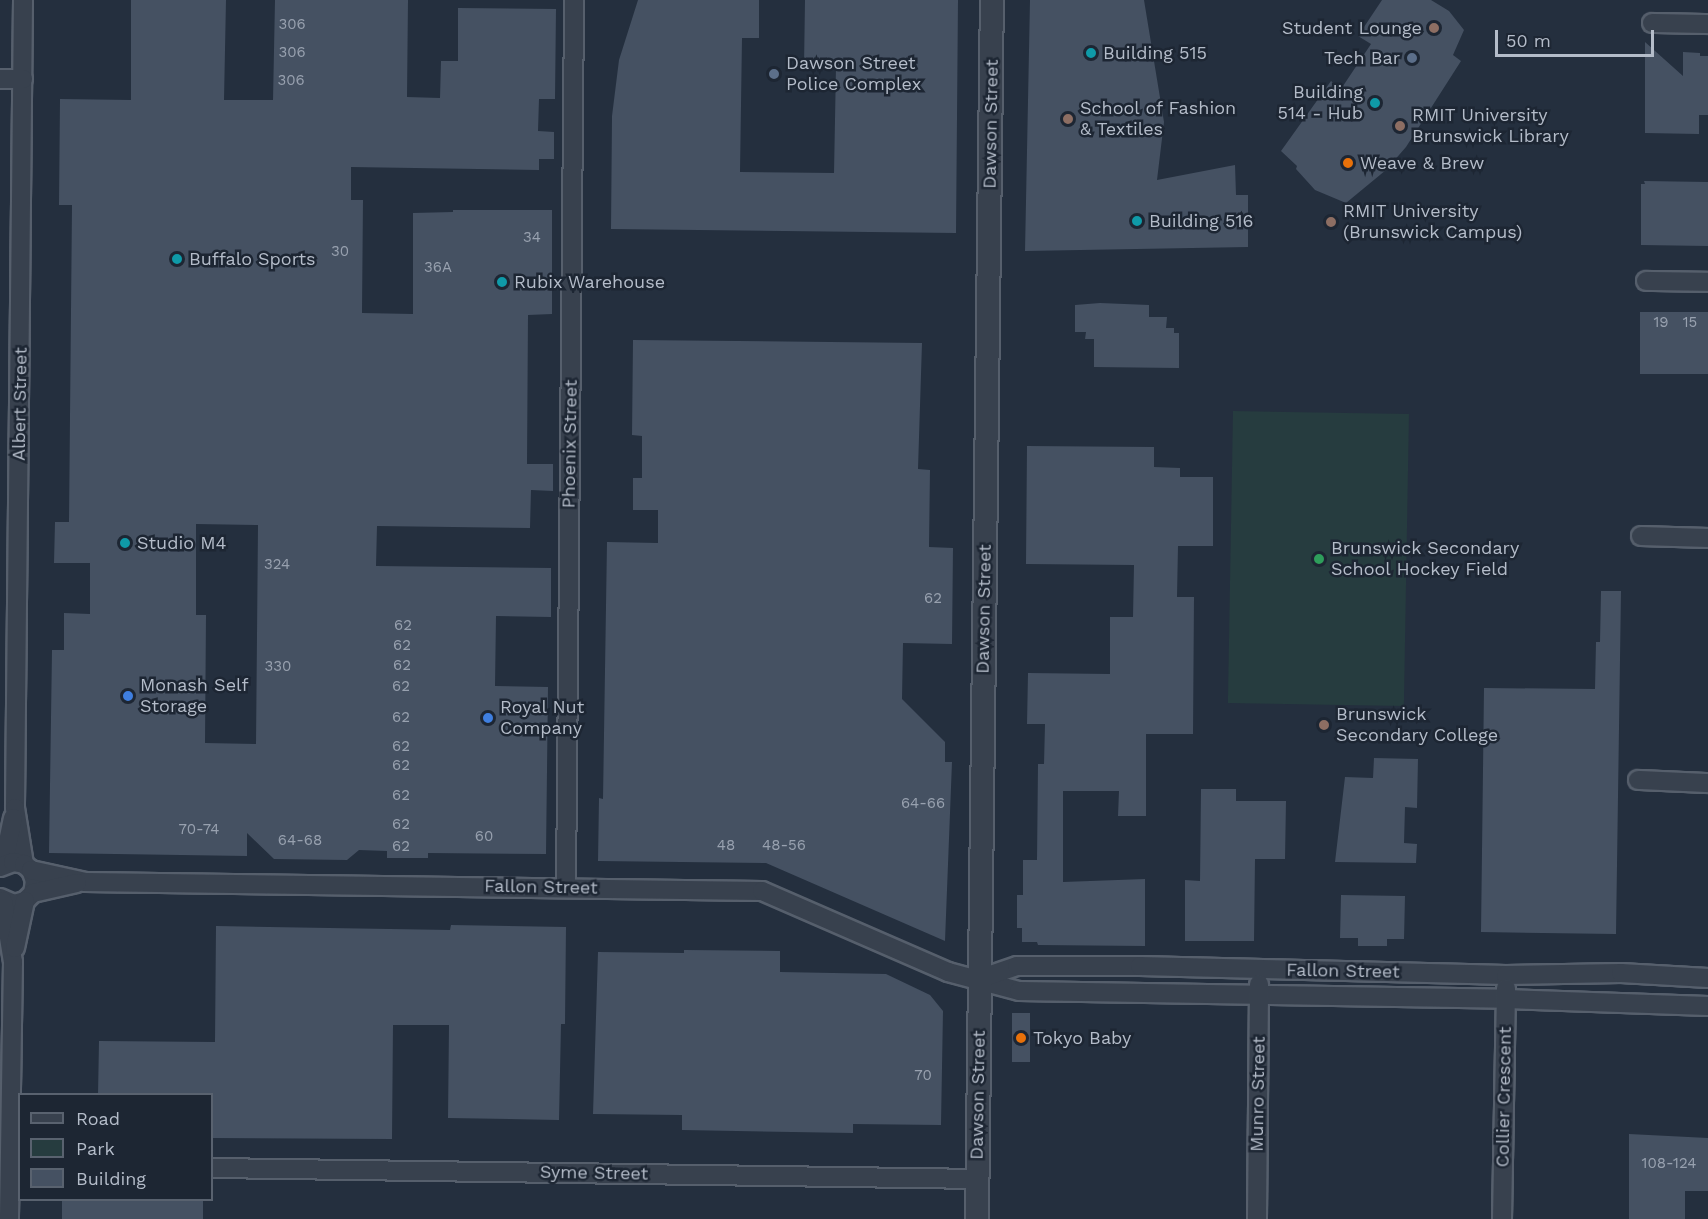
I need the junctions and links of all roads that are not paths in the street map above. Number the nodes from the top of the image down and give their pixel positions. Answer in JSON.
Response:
{"nodes":[{"id":1,"x":23,"y":0,"type":"edge"},
{"id":2,"x":574,"y":0,"type":"edge"},
{"id":3,"x":992,"y":0,"type":"edge"},
{"id":4,"x":1652,"y":24,"type":"dead end"},
{"id":5,"x":1708,"y":24,"type":"edge"},
{"id":6,"x":23,"y":78,"type":"junction"},
{"id":7,"x":0,"y":79,"type":"edge"},
{"id":8,"x":1646,"y":281,"type":"dead end"},
{"id":9,"x":1708,"y":282,"type":"edge"},
{"id":10,"x":1641,"y":536,"type":"dead end"},
{"id":11,"x":1708,"y":538,"type":"edge"},
{"id":12,"x":1638,"y":780,"type":"dead end"},
{"id":13,"x":1708,"y":783,"type":"edge"},
{"id":14,"x":15,"y":808,"type":"junction"},
{"id":15,"x":1,"y":866,"type":"edge"},
{"id":16,"x":27,"y":867,"type":"junction"},
{"id":17,"x":85,"y":882,"type":"junction"},
{"id":18,"x":566,"y":887,"type":"junction"},
{"id":19,"x":29,"y":897,"type":"junction"},
{"id":20,"x":2,"y":900,"type":"edge"},
{"id":21,"x":13,"y":962,"type":"junction"},
{"id":22,"x":1259,"y":970,"type":"junction"},
{"id":23,"x":1506,"y":975,"type":"junction"},
{"id":24,"x":1708,"y":978,"type":"edge"},
{"id":25,"x":979,"y":979,"type":"junction"},
{"id":26,"x":1259,"y":994,"type":"junction"},
{"id":27,"x":1506,"y":999,"type":"junction"},
{"id":28,"x":1708,"y":1006,"type":"edge"},
{"id":29,"x":15,"y":1166,"type":"edge"},
{"id":30,"x":213,"y":1168,"type":"edge"},
{"id":31,"x":977,"y":1179,"type":"junction"},
{"id":32,"x":9,"y":1219,"type":"edge"},
{"id":33,"x":977,"y":1219,"type":"edge"},
{"id":34,"x":1257,"y":1219,"type":"edge"},
{"id":35,"x":1503,"y":1219,"type":"edge"}],
"edges":[{"from":1,"to":6,"type":"street","name":"Albert Street"},
{"from":2,"to":18,"type":"street","name":"Phoenix Street"},
{"from":3,"to":25,"type":"street","name":"Dawson Street"},
{"from":4,"to":5,"type":"street"},
{"from":6,"to":7,"type":"street"},
{"from":6,"to":14,"type":"street","name":"Albert Street"},
{"from":8,"to":9,"type":"street"},
{"from":10,"to":11,"type":"street"},
{"from":12,"to":13,"type":"street"},
{"from":14,"to":15,"type":"street","name":"Albert Street"},
{"from":14,"to":16,"type":"street","name":"Albert Street"},
{"from":15,"to":16,"type":"street","name":"Fallon Street"},
{"from":16,"to":17,"type":"street","name":"Fallon Street"},
{"from":16,"to":19,"type":"street","name":"Albert Street"},
{"from":17,"to":18,"type":"street","name":"Fallon Street"},
{"from":17,"to":19,"type":"street","name":"Fallon Street"},
{"from":18,"to":25,"type":"street","name":"Fallon Street"},
{"from":19,"to":20,"type":"street","name":"Fallon Street"},
{"from":19,"to":21,"type":"street"},
{"from":20,"to":21,"type":"street"},
{"from":21,"to":29,"type":"street"},
{"from":22,"to":23,"type":"street","name":"Fallon Street"},
{"from":22,"to":25,"type":"street","name":"Fallon Street"},
{"from":22,"to":26,"type":"street","name":"Munro Street"},
{"from":23,"to":24,"type":"street","name":"Fallon Street"},
{"from":23,"to":27,"type":"street","name":"Collier Crescent"},
{"from":25,"to":26,"type":"street","name":"Fallon Street"},
{"from":25,"to":31,"type":"street","name":"Dawson Street"},
{"from":26,"to":27,"type":"street","name":"Fallon Street"},
{"from":26,"to":34,"type":"street","name":"Munro Street"},
{"from":27,"to":28,"type":"street","name":"Fallon Street"},
{"from":27,"to":35,"type":"street","name":"Collier Crescent"},
{"from":29,"to":32,"type":"street"},
{"from":30,"to":31,"type":"street","name":"Syme Street"},
{"from":31,"to":33,"type":"street","name":"Dawson Street"}]}
